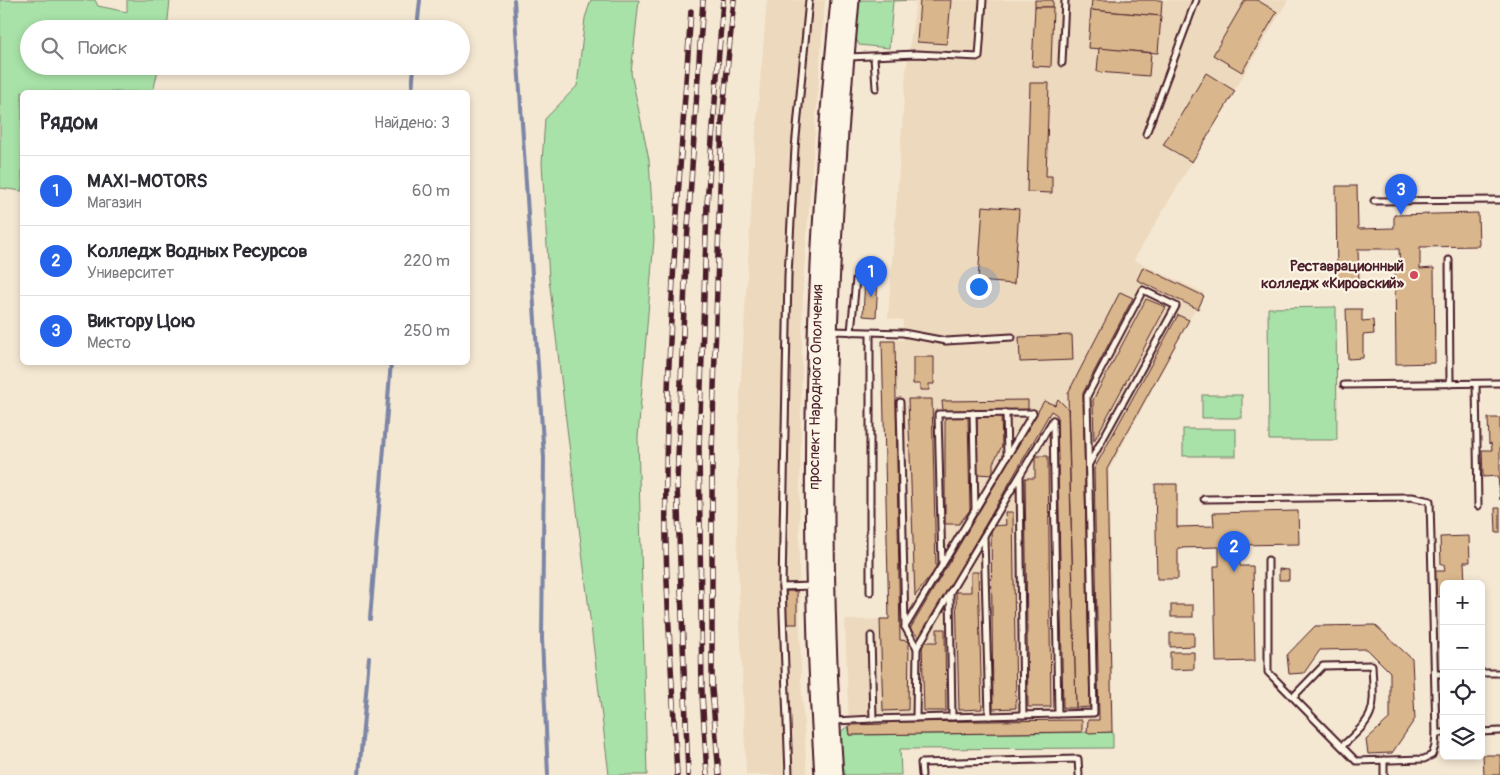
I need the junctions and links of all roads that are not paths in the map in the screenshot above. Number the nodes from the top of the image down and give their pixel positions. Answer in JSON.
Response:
{"nodes":[{"id":1,"x":809,"y":0,"type":"edge"},
{"id":2,"x":839,"y":0,"type":"edge"},
{"id":3,"x":851,"y":0,"type":"edge"},
{"id":4,"x":983,"y":0,"type":"edge"},
{"id":5,"x":1065,"y":0,"type":"edge"},
{"id":6,"x":1196,"y":0,"type":"edge"},
{"id":7,"x":839,"y":57,"type":"junction"},
{"id":8,"x":874,"y":57,"type":"junction"},
{"id":9,"x":1062,"y":64,"type":"dead end"},
{"id":10,"x":876,"y":88,"type":"dead end"},
{"id":11,"x":1146,"y":134,"type":"dead end"},
{"id":12,"x":1500,"y":200,"type":"edge"},
{"id":13,"x":1374,"y":201,"type":"dead end"},
{"id":14,"x":1449,"y":260,"type":"dead end"},
{"id":15,"x":856,"y":279,"type":"dead end"},
{"id":16,"x":828,"y":331,"type":"junction"},
{"id":17,"x":851,"y":332,"type":"junction"},
{"id":18,"x":870,"y":333,"type":"junction"},
{"id":19,"x":1012,"y":337,"type":"dead end"},
{"id":20,"x":1500,"y":383,"type":"edge"},
{"id":21,"x":1450,"y":384,"type":"junction"},
{"id":22,"x":1476,"y":384,"type":"junction"},
{"id":23,"x":1344,"y":385,"type":"dead end"},
{"id":24,"x":900,"y":402,"type":"dead end"},
{"id":25,"x":973,"y":413,"type":"junction"},
{"id":26,"x":1006,"y":413,"type":"junction"},
{"id":27,"x":1007,"y":455,"type":"junction"},
{"id":28,"x":1089,"y":464,"type":"junction"},
{"id":29,"x":1020,"y":476,"type":"junction"},
{"id":30,"x":1204,"y":499,"type":"dead end"},
{"id":31,"x":1478,"y":506,"type":"dead end"},
{"id":32,"x":975,"y":510,"type":"junction"},
{"id":33,"x":984,"y":536,"type":"junction"},
{"id":34,"x":1268,"y":560,"type":"dead end"},
{"id":35,"x":942,"y":565,"type":"junction"},
{"id":36,"x":815,"y":586,"type":"junction"},
{"id":37,"x":782,"y":587,"type":"junction"},
{"id":38,"x":870,"y":592,"type":"dead end"},
{"id":39,"x":950,"y":592,"type":"junction"},
{"id":40,"x":905,"y":627,"type":"junction"},
{"id":41,"x":871,"y":636,"type":"dead end"},
{"id":42,"x":917,"y":648,"type":"junction"},
{"id":43,"x":1500,"y":673,"type":"edge"},
{"id":44,"x":1435,"y":674,"type":"junction"},
{"id":45,"x":1440,"y":674,"type":"edge"},
{"id":46,"x":1485,"y":674,"type":"edge"},
{"id":47,"x":1293,"y":697,"type":"junction"},
{"id":48,"x":1058,"y":714,"type":"junction"},
{"id":49,"x":1023,"y":715,"type":"junction"},
{"id":50,"x":989,"y":716,"type":"junction"},
{"id":51,"x":952,"y":717,"type":"junction"},
{"id":52,"x":916,"y":718,"type":"junction"},
{"id":53,"x":873,"y":719,"type":"junction"},
{"id":54,"x":832,"y":722,"type":"junction"},
{"id":55,"x":1500,"y":731,"type":"edge"},
{"id":56,"x":1485,"y":732,"type":"edge"},
{"id":57,"x":1436,"y":733,"type":"junction"},
{"id":58,"x":1440,"y":733,"type":"edge"},
{"id":59,"x":1342,"y":746,"type":"junction"},
{"id":60,"x":1384,"y":760,"type":"junction"},
{"id":61,"x":789,"y":775,"type":"edge"},
{"id":62,"x":823,"y":775,"type":"edge"},
{"id":63,"x":835,"y":775,"type":"edge"},
{"id":64,"x":922,"y":775,"type":"edge"},
{"id":65,"x":1079,"y":775,"type":"edge"},
{"id":66,"x":1384,"y":775,"type":"edge"}],
"edges":[{"from":1,"to":37,"type":"lane"},
{"from":2,"to":7,"type":"main road","name":"проспект Народного Ополчения"},
{"from":3,"to":7,"type":"main road","name":"проспект Народного Ополчения"},
{"from":4,"to":8,"type":"lane"},
{"from":5,"to":9,"type":"lane"},
{"from":6,"to":11,"type":"lane"},
{"from":7,"to":8,"type":"lane"},
{"from":7,"to":16,"type":"main road","name":"проспект Народного Ополчения"},
{"from":7,"to":36,"type":"main road","name":"проспект Народного Ополчения"},
{"from":8,"to":10,"type":"lane"},
{"from":12,"to":13,"type":"lane"},
{"from":14,"to":21,"type":"lane"},
{"from":15,"to":17,"type":"lane"},
{"from":16,"to":17,"type":"lane"},
{"from":16,"to":54,"type":"main road","name":"проспект Народного Ополчения"},
{"from":17,"to":18,"type":"lane"},
{"from":18,"to":19,"type":"lane"},
{"from":18,"to":38,"type":"lane"},
{"from":20,"to":22,"type":"lane"},
{"from":21,"to":22,"type":"lane"},
{"from":21,"to":23,"type":"lane"},
{"from":22,"to":31,"type":"lane"},
{"from":24,"to":40,"type":"lane"},
{"from":25,"to":26,"type":"lane"},
{"from":25,"to":32,"type":"lane"},
{"from":25,"to":35,"type":"lane"},
{"from":26,"to":27,"type":"lane"},
{"from":26,"to":27,"type":"lane"},
{"from":27,"to":32,"type":"lane"},
{"from":28,"to":28,"type":"lane"},
{"from":28,"to":48,"type":"lane"},
{"from":29,"to":33,"type":"lane"},
{"from":29,"to":48,"type":"lane"},
{"from":29,"to":49,"type":"lane"},
{"from":30,"to":44,"type":"lane"},
{"from":32,"to":35,"type":"lane"},
{"from":33,"to":39,"type":"lane"},
{"from":33,"to":50,"type":"lane"},
{"from":34,"to":47,"type":"lane"},
{"from":35,"to":40,"type":"lane"},
{"from":36,"to":37,"type":"lane"},
{"from":36,"to":62,"type":"main road","name":"проспект Народного Ополчения"},
{"from":37,"to":61,"type":"lane"},
{"from":39,"to":42,"type":"lane"},
{"from":39,"to":51,"type":"lane"},
{"from":40,"to":42,"type":"lane"},
{"from":41,"to":53,"type":"lane"},
{"from":42,"to":52,"type":"lane"},
{"from":43,"to":46,"type":"lane"},
{"from":44,"to":45,"type":"lane"},
{"from":44,"to":57,"type":"lane"},
{"from":47,"to":59,"type":"lane"},
{"from":47,"to":59,"type":"lane"},
{"from":48,"to":49,"type":"lane"},
{"from":49,"to":50,"type":"lane"},
{"from":50,"to":51,"type":"lane"},
{"from":51,"to":52,"type":"lane"},
{"from":52,"to":53,"type":"lane"},
{"from":53,"to":54,"type":"lane"},
{"from":54,"to":63,"type":"main road","name":"проспект Народного Ополчения"},
{"from":55,"to":56,"type":"lane"},
{"from":57,"to":58,"type":"lane"},
{"from":57,"to":60,"type":"lane"},
{"from":59,"to":60,"type":"lane"},
{"from":60,"to":66,"type":"lane"},
{"from":64,"to":65,"type":"lane"}]}
